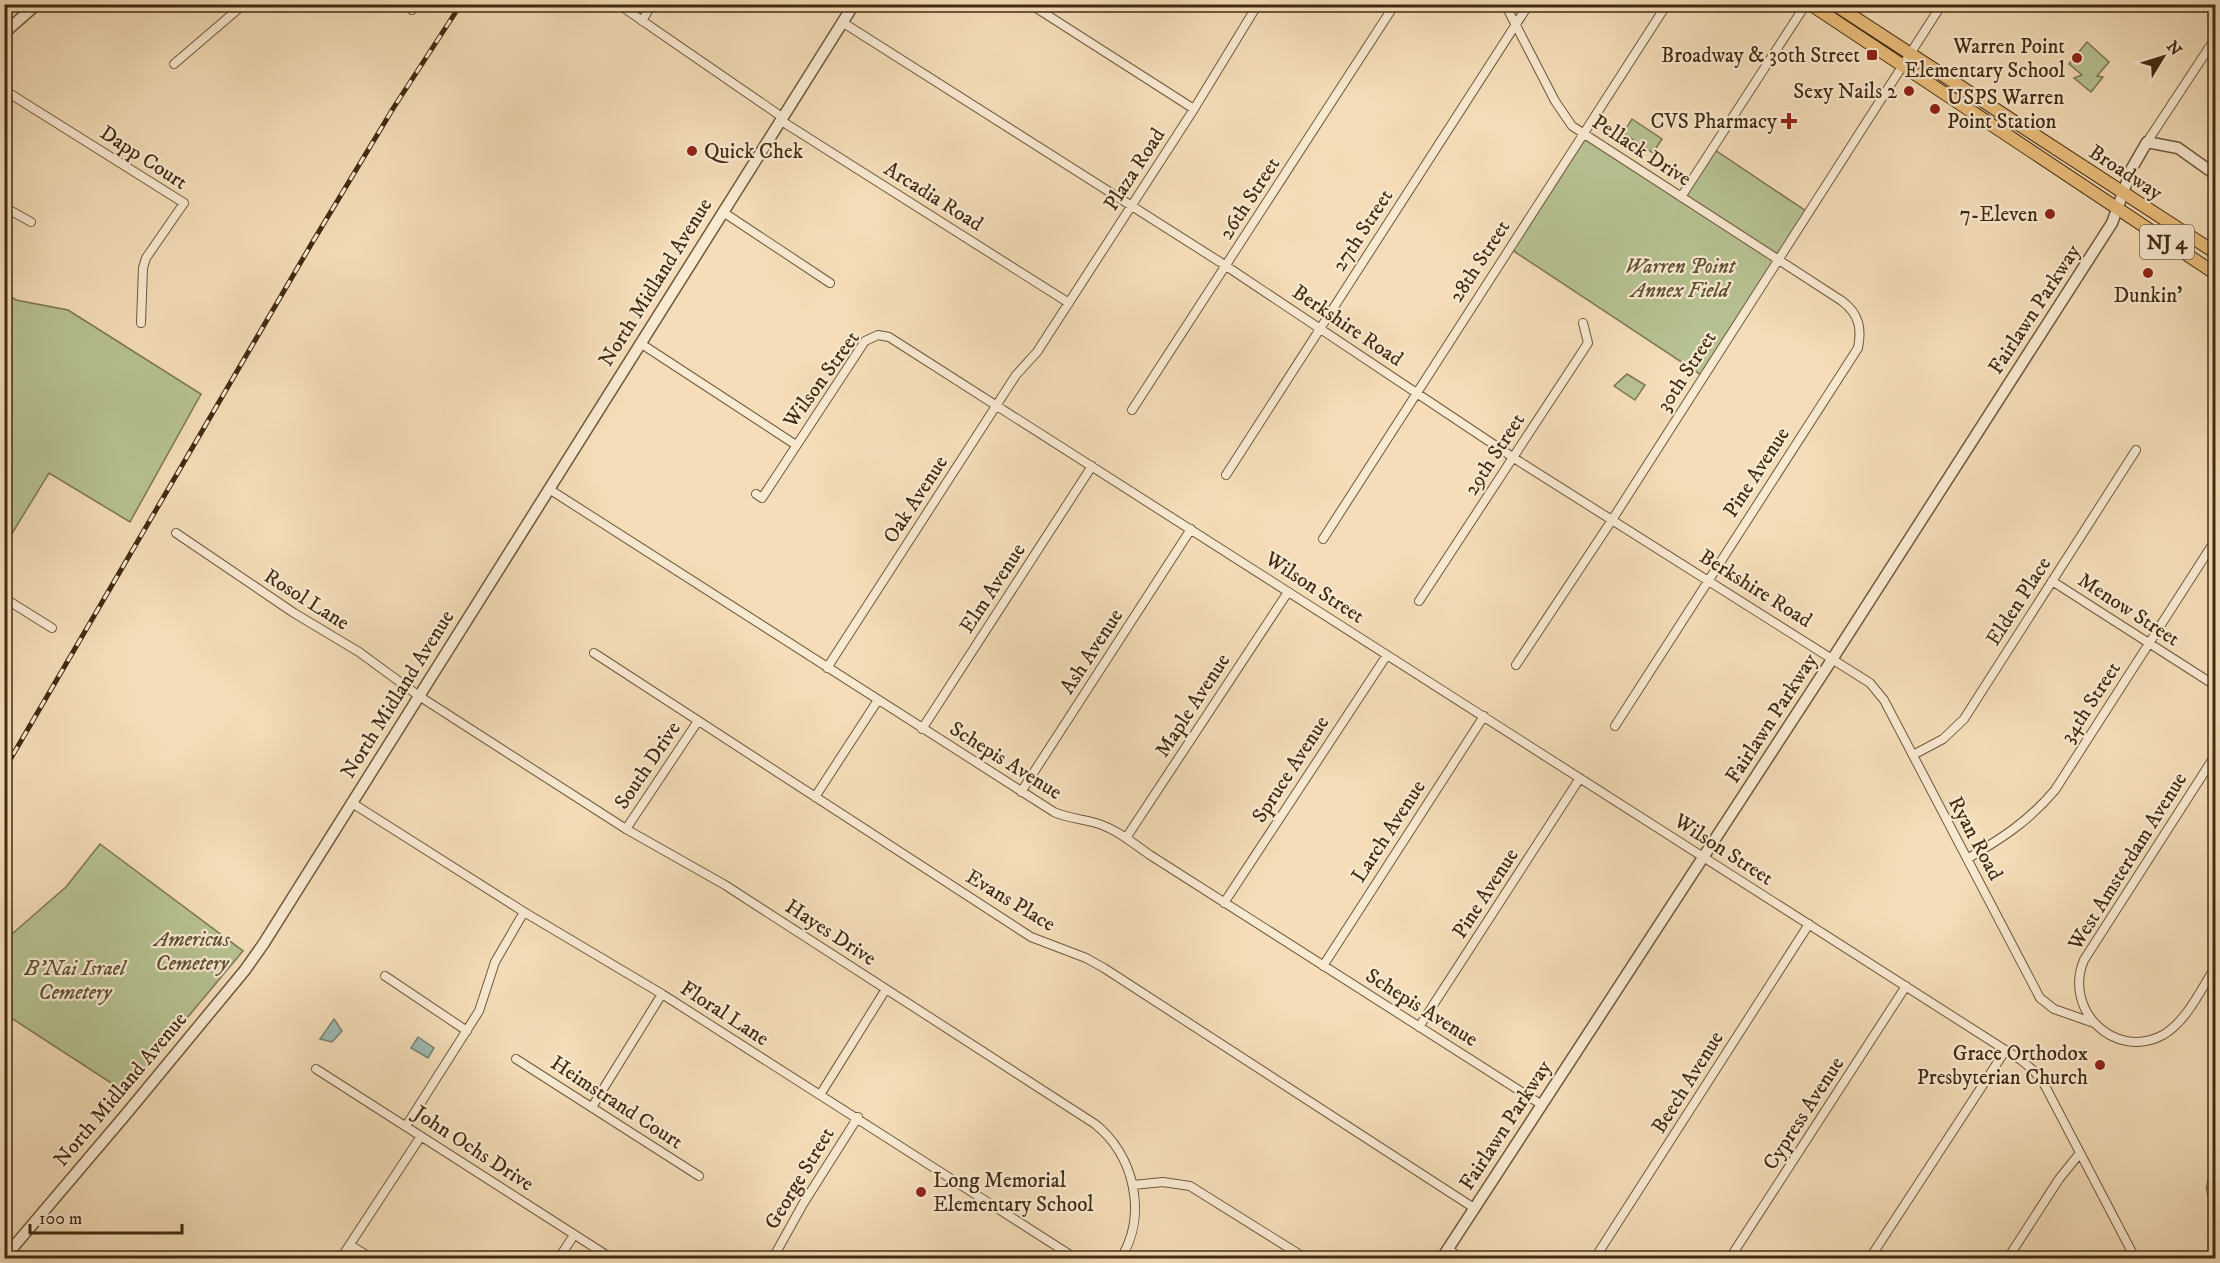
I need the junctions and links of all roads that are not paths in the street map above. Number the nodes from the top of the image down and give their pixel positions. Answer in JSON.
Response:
{"nodes":[{"id":1,"x":37,"y":4,"type":"edge"},
{"id":2,"x":618,"y":4,"type":"edge"},
{"id":3,"x":652,"y":4,"type":"edge"},
{"id":4,"x":854,"y":4,"type":"edge"},
{"id":5,"x":1030,"y":4,"type":"edge"},
{"id":6,"x":1395,"y":4,"type":"edge"},
{"id":7,"x":1505,"y":4,"type":"edge"},
{"id":8,"x":1529,"y":4,"type":"edge"},
{"id":9,"x":1667,"y":4,"type":"edge"},
{"id":10,"x":1808,"y":4,"type":"edge"},
{"id":11,"x":1834,"y":4,"type":"edge"},
{"id":12,"x":1942,"y":4,"type":"edge"},
{"id":13,"x":242,"y":5,"type":"edge"},
{"id":14,"x":1253,"y":6,"type":"edge"},
{"id":15,"x":642,"y":21,"type":"junction"},
{"id":16,"x":842,"y":22,"type":"junction"},
{"id":17,"x":1516,"y":25,"type":"junction"},
{"id":18,"x":4,"y":33,"type":"edge"},
{"id":19,"x":2216,"y":37,"type":"edge"},
{"id":20,"x":1910,"y":54,"type":"junction"},
{"id":21,"x":174,"y":64,"type":"dead end"},
{"id":22,"x":1903,"y":65,"type":"junction"},
{"id":23,"x":4,"y":90,"type":"edge"},
{"id":24,"x":1194,"y":109,"type":"junction"},
{"id":25,"x":781,"y":119,"type":"junction"},
{"id":26,"x":1582,"y":133,"type":"junction"},
{"id":27,"x":2147,"y":142,"type":"junction"},
{"id":28,"x":2215,"y":174,"type":"edge"},
{"id":29,"x":2124,"y":194,"type":"junction"},
{"id":30,"x":1681,"y":196,"type":"junction"},
{"id":31,"x":1131,"y":206,"type":"junction"},
{"id":32,"x":4,"y":207,"type":"edge"},
{"id":33,"x":2118,"y":210,"type":"junction"},
{"id":34,"x":723,"y":212,"type":"junction"},
{"id":35,"x":31,"y":222,"type":"dead end"},
{"id":36,"x":2216,"y":254,"type":"edge"},
{"id":37,"x":1778,"y":261,"type":"junction"},
{"id":38,"x":1226,"y":266,"type":"junction"},
{"id":39,"x":2216,"y":274,"type":"edge"},
{"id":40,"x":831,"y":283,"type":"dead end"},
{"id":41,"x":1069,"y":303,"type":"junction"},
{"id":42,"x":141,"y":323,"type":"dead end"},
{"id":43,"x":1583,"y":324,"type":"dead end"},
{"id":44,"x":1320,"y":328,"type":"junction"},
{"id":45,"x":640,"y":343,"type":"junction"},
{"id":46,"x":1038,"y":352,"type":"joint"},
{"id":47,"x":1417,"y":393,"type":"junction"},
{"id":48,"x":997,"y":405,"type":"junction"},
{"id":49,"x":1132,"y":410,"type":"dead end"},
{"id":50,"x":796,"y":445,"type":"junction"},
{"id":51,"x":2136,"y":450,"type":"dead end"},
{"id":52,"x":1514,"y":458,"type":"junction"},
{"id":53,"x":1092,"y":466,"type":"junction"},
{"id":54,"x":1226,"y":475,"type":"dead end"},
{"id":55,"x":549,"y":489,"type":"junction"},
{"id":56,"x":756,"y":494,"type":"dead end"},
{"id":57,"x":1612,"y":519,"type":"junction"},
{"id":58,"x":1191,"y":529,"type":"junction"},
{"id":59,"x":176,"y":533,"type":"dead end"},
{"id":60,"x":1323,"y":538,"type":"dead end"},
{"id":61,"x":2216,"y":539,"type":"edge"},
{"id":62,"x":1708,"y":580,"type":"junction"},
{"id":63,"x":2052,"y":581,"type":"junction"},
{"id":64,"x":1288,"y":592,"type":"junction"},
{"id":65,"x":4,"y":598,"type":"edge"},
{"id":66,"x":1419,"y":601,"type":"dead end"},
{"id":67,"x":52,"y":628,"type":"dead end"},
{"id":68,"x":2150,"y":644,"type":"junction"},
{"id":69,"x":594,"y":653,"type":"dead end"},
{"id":70,"x":1387,"y":655,"type":"junction"},
{"id":71,"x":1833,"y":658,"type":"junction"},
{"id":72,"x":1516,"y":665,"type":"dead end"},
{"id":73,"x":827,"y":668,"type":"junction"},
{"id":74,"x":2216,"y":686,"type":"edge"},
{"id":75,"x":419,"y":696,"type":"junction"},
{"id":76,"x":878,"y":700,"type":"junction"},
{"id":77,"x":1484,"y":716,"type":"junction"},
{"id":78,"x":698,"y":721,"type":"junction"},
{"id":79,"x":1615,"y":726,"type":"dead end"},
{"id":80,"x":922,"y":729,"type":"junction"},
{"id":81,"x":2216,"y":754,"type":"edge"},
{"id":82,"x":1913,"y":755,"type":"junction"},
{"id":83,"x":1580,"y":778,"type":"junction"},
{"id":84,"x":1021,"y":792,"type":"junction"},
{"id":85,"x":814,"y":797,"type":"junction"},
{"id":86,"x":352,"y":803,"type":"junction"},
{"id":87,"x":626,"y":829,"type":"junction"},
{"id":88,"x":1126,"y":838,"type":"junction"},
{"id":89,"x":1704,"y":857,"type":"junction"},
{"id":90,"x":1967,"y":859,"type":"junction"},
{"id":91,"x":1224,"y":903,"type":"junction"},
{"id":92,"x":524,"y":912,"type":"junction"},
{"id":93,"x":1809,"y":924,"type":"junction"},
{"id":94,"x":1323,"y":966,"type":"junction"},
{"id":95,"x":2216,"y":966,"type":"edge"},
{"id":96,"x":385,"y":976,"type":"dead end"},
{"id":97,"x":1906,"y":986,"type":"junction"},
{"id":98,"x":886,"y":989,"type":"junction"},
{"id":99,"x":662,"y":993,"type":"junction"},
{"id":100,"x":2094,"y":1023,"type":"junction"},
{"id":101,"x":1419,"y":1027,"type":"junction"},
{"id":102,"x":467,"y":1031,"type":"junction"},
{"id":103,"x":2005,"y":1051,"type":"junction"},
{"id":104,"x":516,"y":1059,"type":"dead end"},
{"id":105,"x":316,"y":1069,"type":"dead end"},
{"id":106,"x":820,"y":1095,"type":"junction"},
{"id":107,"x":1542,"y":1105,"type":"junction"},
{"id":108,"x":592,"y":1107,"type":"junction"},
{"id":109,"x":858,"y":1118,"type":"junction"},
{"id":110,"x":406,"y":1126,"type":"junction"},
{"id":111,"x":421,"y":1136,"type":"junction"},
{"id":112,"x":2080,"y":1153,"type":"junction"},
{"id":113,"x":2216,"y":1161,"type":"edge"},
{"id":114,"x":699,"y":1176,"type":"dead end"},
{"id":115,"x":1133,"y":1185,"type":"junction"},
{"id":116,"x":1474,"y":1208,"type":"junction"},
{"id":117,"x":2216,"y":1213,"type":"edge"},
{"id":118,"x":574,"y":1234,"type":"junction"},
{"id":119,"x":350,"y":1245,"type":"junction"},
{"id":120,"x":1445,"y":1254,"type":"edge"},
{"id":121,"x":4,"y":1258,"type":"edge"},
{"id":122,"x":341,"y":1258,"type":"edge"},
{"id":123,"x":371,"y":1258,"type":"edge"},
{"id":124,"x":559,"y":1258,"type":"edge"},
{"id":125,"x":611,"y":1258,"type":"edge"},
{"id":126,"x":773,"y":1258,"type":"edge"},
{"id":127,"x":1072,"y":1258,"type":"edge"},
{"id":128,"x":1121,"y":1258,"type":"edge"},
{"id":129,"x":1305,"y":1258,"type":"edge"},
{"id":130,"x":1461,"y":1258,"type":"edge"},
{"id":131,"x":1596,"y":1258,"type":"edge"},
{"id":132,"x":1730,"y":1258,"type":"edge"},
{"id":133,"x":1870,"y":1258,"type":"edge"},
{"id":134,"x":2008,"y":1258,"type":"edge"},
{"id":135,"x":2135,"y":1258,"type":"edge"}],
"edges":[{"from":1,"to":18,"type":"street"},
{"from":2,"to":15,"type":"street","name":"Arcadia Road"},
{"from":3,"to":15,"type":"street"},
{"from":4,"to":16,"type":"street","name":"North Midland Avenue"},
{"from":5,"to":24,"type":"street"},
{"from":6,"to":38,"type":"street","name":"26th Street"},
{"from":7,"to":17,"type":"street","name":"Pellack Drive"},
{"from":8,"to":17,"type":"street","name":"27th Street"},
{"from":9,"to":26,"type":"street","name":"28th Street"},
{"from":10,"to":22,"type":"main road","name":"Broadway","number":"NJ 4"},
{"from":10,"to":30,"type":"street"},
{"from":11,"to":20,"type":"main road","name":"Broadway","number":"NJ 4"},
{"from":12,"to":20,"type":"street","name":"30th Street"},
{"from":13,"to":21,"type":"street"},
{"from":14,"to":24,"type":"street","name":"Plaza Road"},
{"from":15,"to":25,"type":"street","name":"Arcadia Road"},
{"from":16,"to":25,"type":"street","name":"North Midland Avenue"},
{"from":16,"to":31,"type":"street","name":"Berkshire Road"},
{"from":17,"to":26,"type":"street","name":"Pellack Drive"},
{"from":17,"to":44,"type":"street","name":"27th Street"},
{"from":19,"to":27,"type":"street"},
{"from":20,"to":22,"type":"street","name":"30th Street"},
{"from":20,"to":29,"type":"main road","name":"Broadway","number":"NJ 4"},
{"from":22,"to":33,"type":"main road","name":"Broadway","number":"NJ 4"},
{"from":22,"to":37,"type":"street","name":"30th Street"},
{"from":23,"to":42,"type":"street","name":"Dapp Court"},
{"from":24,"to":31,"type":"street","name":"Plaza Road"},
{"from":25,"to":34,"type":"street","name":"North Midland Avenue"},
{"from":25,"to":41,"type":"street","name":"Arcadia Road"},
{"from":26,"to":30,"type":"street","name":"Pellack Drive"},
{"from":26,"to":47,"type":"street","name":"28th Street"},
{"from":27,"to":28,"type":"street"},
{"from":27,"to":29,"type":"street","name":"Fairlawn Parkway"},
{"from":29,"to":33,"type":"street","name":"Fairlawn Parkway"},
{"from":29,"to":36,"type":"main road","name":"Broadway","number":"NJ 4"},
{"from":30,"to":37,"type":"street","name":"Pellack Drive"},
{"from":31,"to":38,"type":"street","name":"Berkshire Road"},
{"from":31,"to":41,"type":"street","name":"Plaza Road"},
{"from":32,"to":35,"type":"street"},
{"from":33,"to":39,"type":"main road","name":"Broadway","number":"NJ 4"},
{"from":33,"to":71,"type":"street","name":"Fairlawn Parkway"},
{"from":34,"to":40,"type":"street"},
{"from":34,"to":45,"type":"street","name":"North Midland Avenue"},
{"from":37,"to":57,"type":"street","name":"30th Street"},
{"from":37,"to":62,"type":"street","name":"Pine Avenue"},
{"from":38,"to":44,"type":"street","name":"Berkshire Road"},
{"from":38,"to":49,"type":"street","name":"26th Street"},
{"from":41,"to":46,"type":"street","name":"Plaza Road"},
{"from":43,"to":52,"type":"street","name":"29th Street"},
{"from":44,"to":47,"type":"street","name":"Berkshire Road"},
{"from":44,"to":54,"type":"street","name":"27th Street"},
{"from":45,"to":50,"type":"street","name":"Wilson Street"},
{"from":45,"to":55,"type":"street","name":"North Midland Avenue"},
{"from":46,"to":48,"type":"street","name":"Oak Avenue"},
{"from":47,"to":52,"type":"street","name":"Berkshire Road"},
{"from":47,"to":60,"type":"street","name":"28th Street"},
{"from":48,"to":50,"type":"street","name":"Wilson Street"},
{"from":48,"to":53,"type":"street","name":"Wilson Street"},
{"from":48,"to":73,"type":"street","name":"Oak Avenue"},
{"from":50,"to":56,"type":"street"},
{"from":51,"to":63,"type":"street","name":"Elden Place"},
{"from":52,"to":57,"type":"street","name":"Berkshire Road"},
{"from":52,"to":66,"type":"street","name":"29th Street"},
{"from":53,"to":58,"type":"street","name":"Wilson Street"},
{"from":53,"to":80,"type":"street","name":"Elm Avenue"},
{"from":55,"to":73,"type":"street","name":"Schepis Avenue"},
{"from":55,"to":75,"type":"street","name":"North Midland Avenue"},
{"from":57,"to":62,"type":"street","name":"Berkshire Road"},
{"from":57,"to":72,"type":"street","name":"30th Street"},
{"from":58,"to":64,"type":"street","name":"Wilson Street"},
{"from":58,"to":84,"type":"street","name":"Ash Avenue"},
{"from":59,"to":75,"type":"street","name":"Rosol Lane"},
{"from":61,"to":68,"type":"street","name":"34th Street"},
{"from":62,"to":71,"type":"street","name":"Berkshire Road"},
{"from":62,"to":79,"type":"street","name":"Pine Avenue"},
{"from":63,"to":68,"type":"street","name":"Menow Street"},
{"from":63,"to":82,"type":"street","name":"Elden Place"},
{"from":64,"to":70,"type":"street","name":"Wilson Street"},
{"from":64,"to":88,"type":"street","name":"Maple Avenue"},
{"from":65,"to":67,"type":"street"},
{"from":68,"to":74,"type":"street","name":"Menow Street"},
{"from":68,"to":90,"type":"street","name":"34th Street"},
{"from":69,"to":78,"type":"street","name":"Evans Place"},
{"from":70,"to":77,"type":"street","name":"Wilson Street"},
{"from":70,"to":91,"type":"street","name":"Spruce Avenue"},
{"from":71,"to":82,"type":"street","name":"Ryan Road"},
{"from":71,"to":89,"type":"street","name":"Fairlawn Parkway"},
{"from":73,"to":76,"type":"street","name":"Schepis Avenue"},
{"from":75,"to":86,"type":"street","name":"North Midland Avenue"},
{"from":75,"to":87,"type":"street","name":"Hayes Drive"},
{"from":76,"to":80,"type":"street","name":"Schepis Avenue"},
{"from":76,"to":85,"type":"street"},
{"from":77,"to":83,"type":"street","name":"Wilson Street"},
{"from":77,"to":94,"type":"street","name":"Larch Avenue"},
{"from":78,"to":85,"type":"street","name":"Evans Place"},
{"from":78,"to":87,"type":"street","name":"South Drive"},
{"from":80,"to":84,"type":"street","name":"Schepis Avenue"},
{"from":81,"to":100,"type":"street","name":"West Amsterdam Avenue"},
{"from":82,"to":90,"type":"street","name":"Ryan Road"},
{"from":83,"to":89,"type":"street","name":"Wilson Street"},
{"from":83,"to":101,"type":"street","name":"Pine Avenue"},
{"from":84,"to":88,"type":"street","name":"Schepis Avenue"},
{"from":85,"to":116,"type":"street","name":"Evans Place"},
{"from":86,"to":92,"type":"street","name":"Floral Lane"},
{"from":86,"to":121,"type":"street","name":"North Midland Avenue"},
{"from":87,"to":98,"type":"street","name":"Hayes Drive"},
{"from":88,"to":91,"type":"street","name":"Schepis Avenue"},
{"from":89,"to":93,"type":"street","name":"Wilson Street"},
{"from":89,"to":107,"type":"street","name":"Fairlawn Parkway"},
{"from":90,"to":100,"type":"street","name":"Ryan Road"},
{"from":91,"to":94,"type":"street","name":"Schepis Avenue"},
{"from":92,"to":99,"type":"street","name":"Floral Lane"},
{"from":92,"to":102,"type":"street"},
{"from":93,"to":97,"type":"street","name":"Wilson Street"},
{"from":93,"to":131,"type":"street","name":"Beech Avenue"},
{"from":94,"to":101,"type":"street","name":"Schepis Avenue"},
{"from":95,"to":100,"type":"street","name":"Ryan Road"},
{"from":96,"to":102,"type":"street"},
{"from":97,"to":103,"type":"street","name":"Wilson Street"},
{"from":97,"to":132,"type":"street","name":"Cypress Avenue"},
{"from":98,"to":106,"type":"street"},
{"from":98,"to":115,"type":"street","name":"Hayes Drive"},
{"from":99,"to":106,"type":"street","name":"Floral Lane"},
{"from":99,"to":108,"type":"street"},
{"from":101,"to":107,"type":"street","name":"Schepis Avenue"},
{"from":102,"to":110,"type":"street"},
{"from":103,"to":112,"type":"street","name":"Wilson Street"},
{"from":103,"to":133,"type":"street"},
{"from":104,"to":108,"type":"street","name":"Heimstrand Court"},
{"from":105,"to":110,"type":"street","name":"John Ochs Drive"},
{"from":106,"to":109,"type":"street","name":"Floral Lane"},
{"from":107,"to":116,"type":"street","name":"Fairlawn Parkway"},
{"from":108,"to":114,"type":"street","name":"Heimstrand Court"},
{"from":109,"to":126,"type":"street","name":"George Street"},
{"from":109,"to":127,"type":"street","name":"Floral Lane"},
{"from":110,"to":111,"type":"street","name":"John Ochs Drive"},
{"from":111,"to":118,"type":"street","name":"John Ochs Drive"},
{"from":111,"to":119,"type":"street"},
{"from":112,"to":134,"type":"street"},
{"from":112,"to":135,"type":"street","name":"Wilson Street"},
{"from":113,"to":117,"type":"street"},
{"from":115,"to":128,"type":"street","name":"Hayes Drive"},
{"from":115,"to":129,"type":"street"},
{"from":116,"to":120,"type":"street","name":"Fairlawn Parkway"},
{"from":118,"to":124,"type":"street"},
{"from":118,"to":125,"type":"street","name":"John Ochs Drive"},
{"from":119,"to":122,"type":"street"},
{"from":119,"to":123,"type":"street"},
{"from":120,"to":130,"type":"street"}]}
